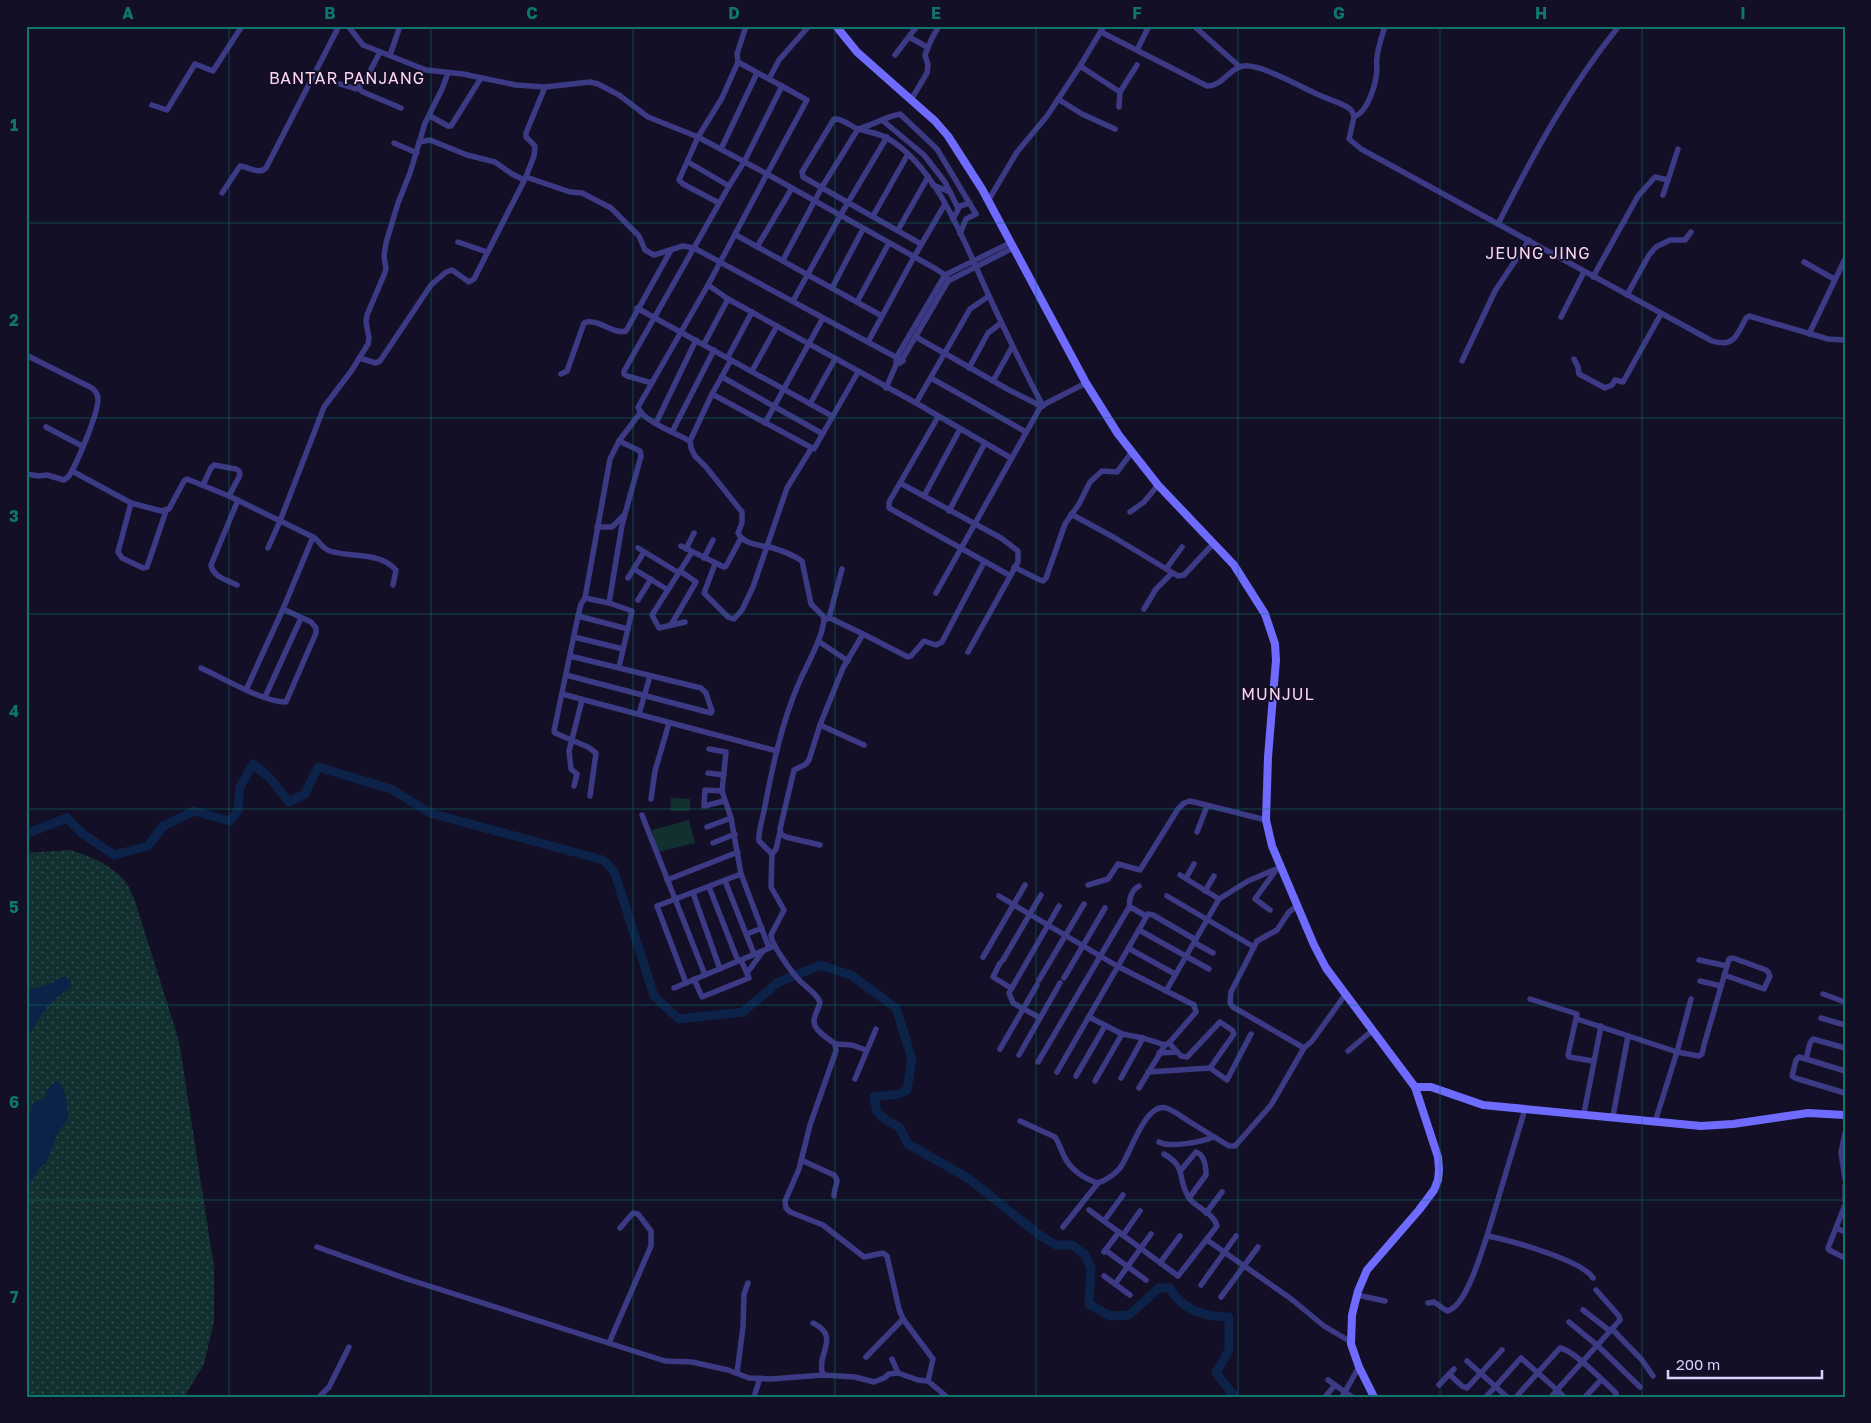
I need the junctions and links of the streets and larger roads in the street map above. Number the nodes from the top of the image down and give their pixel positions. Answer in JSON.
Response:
{"nodes":[{"id":1,"x":242,"y":26,"type":"edge"},
{"id":2,"x":339,"y":26,"type":"edge"},
{"id":3,"x":348,"y":26,"type":"edge"},
{"id":4,"x":400,"y":26,"type":"edge"},
{"id":5,"x":746,"y":26,"type":"edge"},
{"id":6,"x":916,"y":26,"type":"edge"},
{"id":7,"x":939,"y":26,"type":"edge"},
{"id":8,"x":1149,"y":26,"type":"edge"},
{"id":9,"x":1194,"y":26,"type":"edge"},
{"id":10,"x":1385,"y":26,"type":"edge"},
{"id":11,"x":1619,"y":26,"type":"edge"},
{"id":12,"x":837,"y":27,"type":"edge"},
{"id":13,"x":806,"y":28,"type":"edge"},
{"id":14,"x":1102,"y":29,"type":"edge"},
{"id":15,"x":909,"y":37,"type":"junction"},
{"id":16,"x":927,"y":47,"type":"junction"},
{"id":17,"x":1138,"y":50,"type":"junction"},
{"id":18,"x":380,"y":52,"type":"junction"},
{"id":19,"x":390,"y":55,"type":"junction"},
{"id":20,"x":895,"y":55,"type":"dead end"},
{"id":21,"x":738,"y":62,"type":"junction"},
{"id":22,"x":1137,"y":65,"type":"dead end"},
{"id":23,"x":1080,"y":66,"type":"junction"},
{"id":24,"x":1240,"y":66,"type":"junction"},
{"id":25,"x":448,"y":73,"type":"junction"},
{"id":26,"x":757,"y":73,"type":"junction"},
{"id":27,"x":481,"y":78,"type":"junction"},
{"id":28,"x":770,"y":79,"type":"junction"},
{"id":29,"x":340,"y":84,"type":"dead end"},
{"id":30,"x":782,"y":86,"type":"junction"},
{"id":31,"x":544,"y":87,"type":"junction"},
{"id":32,"x":358,"y":88,"type":"junction"},
{"id":33,"x":1120,"y":92,"type":"junction"},
{"id":34,"x":1058,"y":99,"type":"junction"},
{"id":35,"x":911,"y":100,"type":"junction"},
{"id":36,"x":152,"y":105,"type":"dead end"},
{"id":37,"x":1119,"y":107,"type":"dead end"},
{"id":38,"x":401,"y":108,"type":"dead end"},
{"id":39,"x":430,"y":116,"type":"junction"},
{"id":40,"x":1354,"y":117,"type":"junction"},
{"id":41,"x":882,"y":120,"type":"junction"},
{"id":42,"x":858,"y":129,"type":"junction"},
{"id":43,"x":1115,"y":129,"type":"dead end"},
{"id":44,"x":698,"y":137,"type":"junction"},
{"id":45,"x":887,"y":137,"type":"junction"},
{"id":46,"x":420,"y":142,"type":"junction"},
{"id":47,"x":894,"y":143,"type":"junction"},
{"id":48,"x":394,"y":144,"type":"dead end"},
{"id":49,"x":914,"y":145,"type":"junction"},
{"id":50,"x":721,"y":149,"type":"junction"},
{"id":51,"x":1678,"y":149,"type":"dead end"},
{"id":52,"x":417,"y":153,"type":"junction"},
{"id":53,"x":908,"y":154,"type":"junction"},
{"id":54,"x":688,"y":162,"type":"junction"},
{"id":55,"x":744,"y":162,"type":"junction"},
{"id":56,"x":767,"y":174,"type":"junction"},
{"id":57,"x":928,"y":177,"type":"junction"},
{"id":58,"x":525,"y":178,"type":"junction"},
{"id":59,"x":1668,"y":180,"type":"junction"},
{"id":60,"x":945,"y":182,"type":"junction"},
{"id":61,"x":958,"y":184,"type":"junction"},
{"id":62,"x":933,"y":185,"type":"junction"},
{"id":63,"x":729,"y":186,"type":"junction"},
{"id":64,"x":822,"y":187,"type":"junction"},
{"id":65,"x":792,"y":188,"type":"junction"},
{"id":66,"x":950,"y":192,"type":"junction"},
{"id":67,"x":222,"y":193,"type":"dead end"},
{"id":68,"x":1663,"y":195,"type":"dead end"},
{"id":69,"x":814,"y":201,"type":"junction"},
{"id":70,"x":988,"y":201,"type":"junction"},
{"id":71,"x":849,"y":202,"type":"junction"},
{"id":72,"x":719,"y":203,"type":"junction"},
{"id":73,"x":970,"y":203,"type":"junction"},
{"id":74,"x":945,"y":204,"type":"junction"},
{"id":75,"x":958,"y":208,"type":"junction"},
{"id":76,"x":840,"y":216,"type":"junction"},
{"id":77,"x":873,"y":216,"type":"junction"},
{"id":78,"x":953,"y":219,"type":"junction"},
{"id":79,"x":1498,"y":224,"type":"junction"},
{"id":80,"x":863,"y":229,"type":"junction"},
{"id":81,"x":898,"y":230,"type":"junction"},
{"id":82,"x":1691,"y":232,"type":"dead end"},
{"id":83,"x":736,"y":234,"type":"junction"},
{"id":84,"x":960,"y":234,"type":"junction"},
{"id":85,"x":1529,"y":240,"type":"junction"},
{"id":86,"x":458,"y":242,"type":"dead end"},
{"id":87,"x":889,"y":243,"type":"junction"},
{"id":88,"x":921,"y":244,"type":"junction"},
{"id":89,"x":1012,"y":245,"type":"junction"},
{"id":90,"x":757,"y":247,"type":"junction"},
{"id":91,"x":694,"y":248,"type":"junction"},
{"id":92,"x":671,"y":250,"type":"junction"},
{"id":93,"x":487,"y":252,"type":"junction"},
{"id":94,"x":914,"y":257,"type":"junction"},
{"id":95,"x":1845,"y":259,"type":"edge"},
{"id":96,"x":783,"y":260,"type":"junction"},
{"id":97,"x":720,"y":262,"type":"junction"},
{"id":98,"x":1804,"y":262,"type":"dead end"},
{"id":99,"x":975,"y":265,"type":"junction"},
{"id":100,"x":1584,"y":272,"type":"junction"},
{"id":101,"x":807,"y":274,"type":"junction"},
{"id":102,"x":1593,"y":277,"type":"junction"},
{"id":103,"x":946,"y":278,"type":"junction"},
{"id":104,"x":1834,"y":279,"type":"junction"},
{"id":105,"x":708,"y":285,"type":"junction"},
{"id":106,"x":832,"y":288,"type":"junction"},
{"id":107,"x":1627,"y":295,"type":"junction"},
{"id":108,"x":989,"y":296,"type":"junction"},
{"id":109,"x":728,"y":299,"type":"junction"},
{"id":110,"x":792,"y":301,"type":"junction"},
{"id":111,"x":857,"y":302,"type":"junction"},
{"id":112,"x":638,"y":308,"type":"junction"},
{"id":113,"x":752,"y":312,"type":"junction"},
{"id":114,"x":1661,"y":314,"type":"junction"},
{"id":115,"x":882,"y":316,"type":"junction"},
{"id":116,"x":655,"y":317,"type":"junction"},
{"id":117,"x":1561,"y":317,"type":"dead end"},
{"id":118,"x":823,"y":318,"type":"junction"},
{"id":119,"x":1001,"y":323,"type":"junction"},
{"id":120,"x":776,"y":326,"type":"junction"},
{"id":121,"x":680,"y":332,"type":"junction"},
{"id":122,"x":1809,"y":334,"type":"junction"},
{"id":123,"x":916,"y":337,"type":"junction"},
{"id":124,"x":696,"y":340,"type":"junction"},
{"id":125,"x":1845,"y":340,"type":"edge"},
{"id":126,"x":868,"y":342,"type":"junction"},
{"id":127,"x":704,"y":344,"type":"junction"},
{"id":128,"x":809,"y":344,"type":"junction"},
{"id":129,"x":1012,"y":347,"type":"junction"},
{"id":130,"x":714,"y":350,"type":"junction"},
{"id":131,"x":945,"y":354,"type":"junction"},
{"id":132,"x":26,"y":355,"type":"edge"},
{"id":133,"x":359,"y":358,"type":"junction"},
{"id":134,"x":729,"y":358,"type":"junction"},
{"id":135,"x":896,"y":358,"type":"junction"},
{"id":136,"x":835,"y":359,"type":"junction"},
{"id":137,"x":1574,"y":359,"type":"dead end"},
{"id":138,"x":902,"y":361,"type":"junction"},
{"id":139,"x":1462,"y":361,"type":"dead end"},
{"id":140,"x":896,"y":366,"type":"junction"},
{"id":141,"x":969,"y":368,"type":"junction"},
{"id":142,"x":752,"y":371,"type":"junction"},
{"id":143,"x":858,"y":372,"type":"junction"},
{"id":144,"x":561,"y":374,"type":"dead end"},
{"id":145,"x":722,"y":377,"type":"junction"},
{"id":146,"x":931,"y":378,"type":"junction"},
{"id":147,"x":993,"y":381,"type":"junction"},
{"id":148,"x":1086,"y":383,"type":"junction"},
{"id":149,"x":652,"y":384,"type":"junction"},
{"id":150,"x":886,"y":388,"type":"junction"},
{"id":151,"x":784,"y":389,"type":"junction"},
{"id":152,"x":712,"y":394,"type":"junction"},
{"id":153,"x":916,"y":403,"type":"junction"},
{"id":154,"x":810,"y":404,"type":"junction"},
{"id":155,"x":774,"y":406,"type":"junction"},
{"id":156,"x":1042,"y":406,"type":"junction"},
{"id":157,"x":640,"y":413,"type":"junction"},
{"id":158,"x":832,"y":416,"type":"junction"},
{"id":159,"x":938,"y":417,"type":"junction"},
{"id":160,"x":656,"y":423,"type":"junction"},
{"id":161,"x":765,"y":423,"type":"junction"},
{"id":162,"x":46,"y":427,"type":"dead end"},
{"id":163,"x":960,"y":429,"type":"junction"},
{"id":164,"x":672,"y":432,"type":"junction"},
{"id":165,"x":1026,"y":432,"type":"junction"},
{"id":166,"x":823,"y":434,"type":"junction"},
{"id":167,"x":619,"y":441,"type":"junction"},
{"id":168,"x":690,"y":441,"type":"junction"},
{"id":169,"x":985,"y":443,"type":"junction"},
{"id":170,"x":82,"y":446,"type":"junction"},
{"id":171,"x":811,"y":449,"type":"junction"},
{"id":172,"x":1132,"y":452,"type":"junction"},
{"id":173,"x":1011,"y":458,"type":"junction"},
{"id":174,"x":72,"y":471,"type":"junction"},
{"id":175,"x":26,"y":474,"type":"edge"},
{"id":176,"x":900,"y":483,"type":"junction"},
{"id":177,"x":1158,"y":485,"type":"junction"},
{"id":178,"x":203,"y":486,"type":"junction"},
{"id":179,"x":230,"y":496,"type":"junction"},
{"id":180,"x":924,"y":496,"type":"junction"},
{"id":181,"x":238,"y":500,"type":"junction"},
{"id":182,"x":131,"y":503,"type":"junction"},
{"id":183,"x":166,"y":511,"type":"junction"},
{"id":184,"x":949,"y":511,"type":"junction"},
{"id":185,"x":1130,"y":512,"type":"dead end"},
{"id":186,"x":625,"y":514,"type":"junction"},
{"id":187,"x":1071,"y":514,"type":"junction"},
{"id":188,"x":280,"y":521,"type":"junction"},
{"id":189,"x":975,"y":524,"type":"junction"},
{"id":190,"x":597,"y":527,"type":"junction"},
{"id":191,"x":694,"y":533,"type":"dead end"},
{"id":192,"x":313,"y":536,"type":"junction"},
{"id":193,"x":741,"y":538,"type":"junction"},
{"id":194,"x":713,"y":540,"type":"dead end"},
{"id":195,"x":1213,"y":544,"type":"junction"},
{"id":196,"x":1182,"y":547,"type":"dead end"},
{"id":197,"x":268,"y":548,"type":"dead end"},
{"id":198,"x":638,"y":548,"type":"dead end"},
{"id":199,"x":767,"y":548,"type":"junction"},
{"id":200,"x":961,"y":548,"type":"junction"},
{"id":201,"x":686,"y":549,"type":"junction"},
{"id":202,"x":644,"y":552,"type":"junction"},
{"id":203,"x":704,"y":558,"type":"junction"},
{"id":204,"x":984,"y":562,"type":"junction"},
{"id":205,"x":715,"y":564,"type":"junction"},
{"id":206,"x":1014,"y":567,"type":"junction"},
{"id":207,"x":634,"y":569,"type":"junction"},
{"id":208,"x":1166,"y":569,"type":"junction"},
{"id":209,"x":842,"y":570,"type":"dead end"},
{"id":210,"x":679,"y":572,"type":"junction"},
{"id":211,"x":1172,"y":573,"type":"junction"},
{"id":212,"x":1009,"y":575,"type":"junction"},
{"id":213,"x":628,"y":578,"type":"dead end"},
{"id":214,"x":651,"y":579,"type":"junction"},
{"id":215,"x":237,"y":585,"type":"dead end"},
{"id":216,"x":392,"y":585,"type":"dead end"},
{"id":217,"x":668,"y":590,"type":"junction"},
{"id":218,"x":936,"y":593,"type":"dead end"},
{"id":219,"x":585,"y":598,"type":"junction"},
{"id":220,"x":638,"y":600,"type":"dead end"},
{"id":221,"x":609,"y":603,"type":"junction"},
{"id":222,"x":283,"y":609,"type":"junction"},
{"id":223,"x":1144,"y":610,"type":"dead end"},
{"id":224,"x":578,"y":616,"type":"junction"},
{"id":225,"x":301,"y":618,"type":"junction"},
{"id":226,"x":826,"y":619,"type":"junction"},
{"id":227,"x":685,"y":622,"type":"dead end"},
{"id":228,"x":671,"y":626,"type":"junction"},
{"id":229,"x":628,"y":629,"type":"junction"},
{"id":230,"x":863,"y":634,"type":"junction"},
{"id":231,"x":574,"y":637,"type":"junction"},
{"id":232,"x":818,"y":641,"type":"junction"},
{"id":233,"x":623,"y":649,"type":"junction"},
{"id":234,"x":968,"y":652,"type":"dead end"},
{"id":235,"x":570,"y":656,"type":"junction"},
{"id":236,"x":848,"y":661,"type":"junction"},
{"id":237,"x":619,"y":667,"type":"junction"},
{"id":238,"x":201,"y":668,"type":"dead end"},
{"id":239,"x":566,"y":675,"type":"junction"},
{"id":240,"x":650,"y":676,"type":"junction"},
{"id":241,"x":246,"y":690,"type":"junction"},
{"id":242,"x":562,"y":694,"type":"junction"},
{"id":243,"x":645,"y":695,"type":"junction"},
{"id":244,"x":265,"y":697,"type":"junction"},
{"id":245,"x":582,"y":700,"type":"junction"},
{"id":246,"x":639,"y":714,"type":"junction"},
{"id":247,"x":669,"y":723,"type":"junction"},
{"id":248,"x":820,"y":725,"type":"junction"},
{"id":249,"x":572,"y":741,"type":"junction"},
{"id":250,"x":864,"y":745,"type":"dead end"},
{"id":251,"x":709,"y":749,"type":"dead end"},
{"id":252,"x":777,"y":752,"type":"junction"},
{"id":253,"x":708,"y":773,"type":"dead end"},
{"id":254,"x":724,"y":775,"type":"junction"},
{"id":255,"x":574,"y":786,"type":"dead end"},
{"id":256,"x":722,"y":792,"type":"junction"},
{"id":257,"x":590,"y":796,"type":"dead end"},
{"id":258,"x":651,"y":799,"type":"dead end"},
{"id":259,"x":724,"y":801,"type":"junction"},
{"id":260,"x":1207,"y":806,"type":"junction"},
{"id":261,"x":642,"y":815,"type":"dead end"},
{"id":262,"x":731,"y":818,"type":"junction"},
{"id":263,"x":1266,"y":820,"type":"junction"},
{"id":264,"x":708,"y":826,"type":"dead end"},
{"id":265,"x":780,"y":832,"type":"junction"},
{"id":266,"x":1197,"y":832,"type":"dead end"},
{"id":267,"x":735,"y":834,"type":"junction"},
{"id":268,"x":713,"y":843,"type":"dead end"},
{"id":269,"x":820,"y":845,"type":"dead end"},
{"id":270,"x":738,"y":852,"type":"junction"},
{"id":271,"x":772,"y":854,"type":"junction"},
{"id":272,"x":1194,"y":864,"type":"dead end"},
{"id":273,"x":1279,"y":867,"type":"junction"},
{"id":274,"x":741,"y":874,"type":"junction"},
{"id":275,"x":1214,"y":876,"type":"dead end"},
{"id":276,"x":668,"y":880,"type":"junction"},
{"id":277,"x":725,"y":881,"type":"junction"},
{"id":278,"x":1025,"y":884,"type":"dead end"},
{"id":279,"x":1088,"y":885,"type":"dead end"},
{"id":280,"x":1139,"y":886,"type":"dead end"},
{"id":281,"x":709,"y":887,"type":"junction"},
{"id":282,"x":1206,"y":890,"type":"junction"},
{"id":283,"x":693,"y":893,"type":"junction"},
{"id":284,"x":1041,"y":895,"type":"dead end"},
{"id":285,"x":999,"y":896,"type":"dead end"},
{"id":286,"x":1167,"y":896,"type":"dead end"},
{"id":287,"x":675,"y":899,"type":"junction"},
{"id":288,"x":1219,"y":899,"type":"junction"},
{"id":289,"x":1013,"y":904,"type":"junction"},
{"id":290,"x":1084,"y":904,"type":"dead end"},
{"id":291,"x":1058,"y":906,"type":"dead end"},
{"id":292,"x":1297,"y":906,"type":"junction"},
{"id":293,"x":1105,"y":908,"type":"dead end"},
{"id":294,"x":1130,"y":908,"type":"junction"},
{"id":295,"x":1270,"y":910,"type":"dead end"},
{"id":296,"x":1030,"y":914,"type":"junction"},
{"id":297,"x":1146,"y":916,"type":"junction"},
{"id":298,"x":1208,"y":919,"type":"junction"},
{"id":299,"x":1047,"y":925,"type":"junction"},
{"id":300,"x":762,"y":928,"type":"junction"},
{"id":301,"x":1138,"y":930,"type":"junction"},
{"id":302,"x":747,"y":934,"type":"junction"},
{"id":303,"x":1065,"y":935,"type":"junction"},
{"id":304,"x":1195,"y":941,"type":"junction"},
{"id":305,"x":1082,"y":946,"type":"junction"},
{"id":306,"x":772,"y":947,"type":"junction"},
{"id":307,"x":1254,"y":947,"type":"junction"},
{"id":308,"x":1128,"y":948,"type":"junction"},
{"id":309,"x":762,"y":951,"type":"junction"},
{"id":310,"x":1213,"y":953,"type":"dead end"},
{"id":311,"x":754,"y":954,"type":"junction"},
{"id":312,"x":1100,"y":956,"type":"junction"},
{"id":313,"x":983,"y":957,"type":"dead end"},
{"id":314,"x":1186,"y":957,"type":"junction"},
{"id":315,"x":739,"y":960,"type":"junction"},
{"id":316,"x":1699,"y":960,"type":"dead end"},
{"id":317,"x":1117,"y":966,"type":"junction"},
{"id":318,"x":1727,"y":966,"type":"junction"},
{"id":319,"x":720,"y":969,"type":"junction"},
{"id":320,"x":1209,"y":970,"type":"dead end"},
{"id":321,"x":747,"y":973,"type":"junction"},
{"id":322,"x":1175,"y":974,"type":"junction"},
{"id":323,"x":705,"y":975,"type":"junction"},
{"id":324,"x":1724,"y":975,"type":"junction"},
{"id":325,"x":694,"y":979,"type":"junction"},
{"id":326,"x":1700,"y":981,"type":"dead end"},
{"id":327,"x":686,"y":983,"type":"junction"},
{"id":328,"x":1721,"y":986,"type":"junction"},
{"id":329,"x":674,"y":988,"type":"dead end"},
{"id":330,"x":1012,"y":988,"type":"junction"},
{"id":331,"x":1166,"y":991,"type":"junction"},
{"id":332,"x":1823,"y":994,"type":"dead end"},
{"id":333,"x":1345,"y":995,"type":"junction"},
{"id":334,"x":1530,"y":999,"type":"dead end"},
{"id":335,"x":1690,"y":999,"type":"dead end"},
{"id":336,"x":1845,"y":1002,"type":"edge"},
{"id":337,"x":1023,"y":1008,"type":"junction"},
{"id":338,"x":1089,"y":1017,"type":"junction"},
{"id":339,"x":1040,"y":1018,"type":"junction"},
{"id":340,"x":1821,"y":1018,"type":"dead end"},
{"id":341,"x":1577,"y":1019,"type":"junction"},
{"id":342,"x":1845,"y":1025,"type":"edge"},
{"id":343,"x":1104,"y":1026,"type":"junction"},
{"id":344,"x":1601,"y":1026,"type":"junction"},
{"id":345,"x":876,"y":1029,"type":"dead end"},
{"id":346,"x":1373,"y":1030,"type":"junction"},
{"id":347,"x":1122,"y":1034,"type":"junction"},
{"id":348,"x":1250,"y":1034,"type":"dead end"},
{"id":349,"x":1628,"y":1036,"type":"junction"},
{"id":350,"x":1143,"y":1038,"type":"junction"},
{"id":351,"x":835,"y":1044,"type":"junction"},
{"id":352,"x":1167,"y":1044,"type":"junction"},
{"id":353,"x":1304,"y":1048,"type":"junction"},
{"id":354,"x":1845,"y":1048,"type":"edge"},
{"id":355,"x":1000,"y":1049,"type":"dead end"},
{"id":356,"x":866,"y":1050,"type":"junction"},
{"id":357,"x":1348,"y":1051,"type":"dead end"},
{"id":358,"x":1177,"y":1052,"type":"junction"},
{"id":359,"x":1677,"y":1052,"type":"junction"},
{"id":360,"x":1160,"y":1053,"type":"junction"},
{"id":361,"x":1019,"y":1055,"type":"dead end"},
{"id":362,"x":1806,"y":1059,"type":"junction"},
{"id":363,"x":1038,"y":1062,"type":"dead end"},
{"id":364,"x":1593,"y":1062,"type":"junction"},
{"id":365,"x":1210,"y":1068,"type":"junction"},
{"id":366,"x":1845,"y":1071,"type":"edge"},
{"id":367,"x":1056,"y":1072,"type":"dead end"},
{"id":368,"x":1148,"y":1072,"type":"junction"},
{"id":369,"x":1076,"y":1076,"type":"dead end"},
{"id":370,"x":1121,"y":1078,"type":"dead end"},
{"id":371,"x":855,"y":1079,"type":"dead end"},
{"id":372,"x":1095,"y":1081,"type":"dead end"},
{"id":373,"x":1416,"y":1087,"type":"junction"},
{"id":374,"x":1139,"y":1088,"type":"dead end"},
{"id":375,"x":1845,"y":1093,"type":"edge"},
{"id":376,"x":1525,"y":1109,"type":"junction"},
{"id":377,"x":1584,"y":1114,"type":"junction"},
{"id":378,"x":1845,"y":1115,"type":"edge"},
{"id":379,"x":1612,"y":1116,"type":"junction"},
{"id":380,"x":1020,"y":1121,"type":"dead end"},
{"id":381,"x":1655,"y":1122,"type":"junction"},
{"id":382,"x":1845,"y":1133,"type":"edge"},
{"id":383,"x":1214,"y":1137,"type":"junction"},
{"id":384,"x":1159,"y":1142,"type":"dead end"},
{"id":385,"x":1164,"y":1154,"type":"dead end"},
{"id":386,"x":801,"y":1160,"type":"junction"},
{"id":387,"x":1180,"y":1170,"type":"junction"},
{"id":388,"x":1845,"y":1179,"type":"edge"},
{"id":389,"x":1098,"y":1183,"type":"junction"},
{"id":390,"x":1845,"y":1186,"type":"edge"},
{"id":391,"x":1222,"y":1192,"type":"dead end"},
{"id":392,"x":1123,"y":1195,"type":"dead end"},
{"id":393,"x":834,"y":1196,"type":"dead end"},
{"id":394,"x":1189,"y":1198,"type":"junction"},
{"id":395,"x":1845,"y":1200,"type":"edge"},
{"id":396,"x":1845,"y":1206,"type":"edge"},
{"id":397,"x":1088,"y":1210,"type":"dead end"},
{"id":398,"x":1140,"y":1211,"type":"dead end"},
{"id":399,"x":1206,"y":1213,"type":"junction"},
{"id":400,"x":1104,"y":1221,"type":"junction"},
{"id":401,"x":1063,"y":1227,"type":"dead end"},
{"id":402,"x":620,"y":1228,"type":"dead end"},
{"id":403,"x":1836,"y":1228,"type":"junction"},
{"id":404,"x":1845,"y":1232,"type":"edge"},
{"id":405,"x":1121,"y":1233,"type":"junction"},
{"id":406,"x":1151,"y":1234,"type":"dead end"},
{"id":407,"x":1180,"y":1236,"type":"dead end"},
{"id":408,"x":1236,"y":1236,"type":"dead end"},
{"id":409,"x":1487,"y":1236,"type":"junction"},
{"id":410,"x":1207,"y":1240,"type":"junction"},
{"id":411,"x":316,"y":1247,"type":"dead end"},
{"id":412,"x":1258,"y":1247,"type":"dead end"},
{"id":413,"x":1141,"y":1248,"type":"junction"},
{"id":414,"x":1225,"y":1251,"type":"junction"},
{"id":415,"x":1845,"y":1258,"type":"edge"},
{"id":416,"x":1160,"y":1263,"type":"junction"},
{"id":417,"x":1244,"y":1265,"type":"junction"},
{"id":418,"x":1128,"y":1267,"type":"junction"},
{"id":419,"x":1104,"y":1276,"type":"dead end"},
{"id":420,"x":1594,"y":1278,"type":"dead end"},
{"id":421,"x":1146,"y":1280,"type":"dead end"},
{"id":422,"x":748,"y":1283,"type":"dead end"},
{"id":423,"x":1115,"y":1284,"type":"junction"},
{"id":424,"x":1201,"y":1285,"type":"dead end"},
{"id":425,"x":1596,"y":1290,"type":"dead end"},
{"id":426,"x":1130,"y":1295,"type":"dead end"},
{"id":427,"x":1357,"y":1295,"type":"junction"},
{"id":428,"x":1220,"y":1297,"type":"dead end"},
{"id":429,"x":1385,"y":1301,"type":"dead end"},
{"id":430,"x":1428,"y":1303,"type":"dead end"},
{"id":431,"x":1583,"y":1310,"type":"dead end"},
{"id":432,"x":903,"y":1319,"type":"junction"},
{"id":433,"x":1569,"y":1322,"type":"dead end"},
{"id":434,"x":813,"y":1323,"type":"dead end"},
{"id":435,"x":1611,"y":1330,"type":"junction"},
{"id":436,"x":609,"y":1342,"type":"junction"},
{"id":437,"x":1351,"y":1342,"type":"junction"},
{"id":438,"x":1597,"y":1345,"type":"junction"},
{"id":439,"x":349,"y":1347,"type":"dead end"},
{"id":440,"x":1502,"y":1350,"type":"dead end"},
{"id":441,"x":866,"y":1356,"type":"dead end"},
{"id":442,"x":892,"y":1359,"type":"dead end"},
{"id":443,"x":1467,"y":1361,"type":"dead end"},
{"id":444,"x":1582,"y":1362,"type":"junction"},
{"id":445,"x":1359,"y":1368,"type":"junction"},
{"id":446,"x":898,"y":1373,"type":"junction"},
{"id":447,"x":1538,"y":1373,"type":"junction"},
{"id":448,"x":737,"y":1374,"type":"junction"},
{"id":449,"x":1481,"y":1374,"type":"junction"},
{"id":450,"x":823,"y":1375,"type":"junction"},
{"id":451,"x":1653,"y":1376,"type":"dead end"},
{"id":452,"x":760,"y":1378,"type":"junction"},
{"id":453,"x":1328,"y":1380,"type":"dead end"},
{"id":454,"x":1601,"y":1380,"type":"junction"},
{"id":455,"x":928,"y":1381,"type":"junction"},
{"id":456,"x":1335,"y":1385,"type":"junction"},
{"id":457,"x":1439,"y":1385,"type":"dead end"},
{"id":458,"x":1495,"y":1386,"type":"junction"},
{"id":459,"x":1640,"y":1387,"type":"dead end"},
{"id":460,"x":1557,"y":1390,"type":"junction"},
{"id":461,"x":1343,"y":1395,"type":"edge"},
{"id":462,"x":319,"y":1397,"type":"edge"},
{"id":463,"x":754,"y":1397,"type":"edge"},
{"id":464,"x":947,"y":1397,"type":"edge"},
{"id":465,"x":1325,"y":1397,"type":"edge"},
{"id":466,"x":1352,"y":1397,"type":"edge"},
{"id":467,"x":1374,"y":1397,"type":"edge"},
{"id":468,"x":1486,"y":1397,"type":"edge"},
{"id":469,"x":1507,"y":1397,"type":"edge"},
{"id":470,"x":1516,"y":1397,"type":"edge"},
{"id":471,"x":1551,"y":1397,"type":"edge"},
{"id":472,"x":1564,"y":1397,"type":"edge"},
{"id":473,"x":1585,"y":1397,"type":"edge"},
{"id":474,"x":1616,"y":1397,"type":"edge"}],
"edges":[{"from":1,"to":36,"type":"street"},
{"from":2,"to":67,"type":"street"},
{"from":3,"to":18,"type":"street"},
{"from":4,"to":19,"type":"street"},
{"from":5,"to":21,"type":"street"},
{"from":6,"to":15,"type":"street"},
{"from":7,"to":16,"type":"street"},
{"from":8,"to":17,"type":"street"},
{"from":9,"to":24,"type":"street"},
{"from":10,"to":40,"type":"street"},
{"from":11,"to":79,"type":"street"},
{"from":12,"to":35,"type":"street"},
{"from":13,"to":28,"type":"street"},
{"from":14,"to":17,"type":"street"},
{"from":14,"to":23,"type":"street"},
{"from":15,"to":16,"type":"street"},
{"from":15,"to":20,"type":"street"},
{"from":16,"to":35,"type":"street"},
{"from":17,"to":24,"type":"street"},
{"from":18,"to":19,"type":"street"},
{"from":18,"to":32,"type":"street"},
{"from":19,"to":25,"type":"street"},
{"from":21,"to":26,"type":"street"},
{"from":21,"to":44,"type":"street"},
{"from":22,"to":33,"type":"street"},
{"from":23,"to":33,"type":"street"},
{"from":23,"to":34,"type":"street"},
{"from":24,"to":40,"type":"street"},
{"from":25,"to":27,"type":"street"},
{"from":25,"to":39,"type":"street"},
{"from":26,"to":28,"type":"street"},
{"from":26,"to":50,"type":"street"},
{"from":27,"to":31,"type":"street"},
{"from":27,"to":39,"type":"street"},
{"from":28,"to":30,"type":"street"},
{"from":29,"to":32,"type":"street"},
{"from":30,"to":55,"type":"street"},
{"from":30,"to":56,"type":"street"},
{"from":31,"to":44,"type":"street"},
{"from":31,"to":58,"type":"street"},
{"from":32,"to":38,"type":"street"},
{"from":33,"to":37,"type":"street"},
{"from":34,"to":43,"type":"street"},
{"from":34,"to":70,"type":"street"},
{"from":35,"to":70,"type":"street"},
{"from":39,"to":46,"type":"street"},
{"from":40,"to":79,"type":"street"},
{"from":41,"to":42,"type":"street"},
{"from":41,"to":49,"type":"street"},
{"from":41,"to":61,"type":"street"},
{"from":42,"to":45,"type":"street"},
{"from":42,"to":64,"type":"street"},
{"from":42,"to":64,"type":"street"},
{"from":44,"to":50,"type":"street"},
{"from":44,"to":54,"type":"street"},
{"from":45,"to":47,"type":"street"},
{"from":45,"to":71,"type":"street"},
{"from":46,"to":52,"type":"street"},
{"from":46,"to":58,"type":"street"},
{"from":47,"to":49,"type":"street"},
{"from":47,"to":53,"type":"street"},
{"from":48,"to":52,"type":"street"},
{"from":49,"to":60,"type":"street"},
{"from":50,"to":55,"type":"street"},
{"from":51,"to":59,"type":"street"},
{"from":52,"to":133,"type":"street"},
{"from":53,"to":57,"type":"street"},
{"from":53,"to":77,"type":"street"},
{"from":54,"to":63,"type":"street"},
{"from":54,"to":72,"type":"street"},
{"from":55,"to":56,"type":"street"},
{"from":55,"to":63,"type":"street"},
{"from":56,"to":65,"type":"street"},
{"from":56,"to":83,"type":"street"},
{"from":57,"to":62,"type":"street"},
{"from":57,"to":81,"type":"street"},
{"from":58,"to":92,"type":"street"},
{"from":58,"to":93,"type":"street"},
{"from":59,"to":68,"type":"street"},
{"from":59,"to":102,"type":"street"},
{"from":60,"to":61,"type":"street"},
{"from":60,"to":66,"type":"street"},
{"from":61,"to":73,"type":"street"},
{"from":62,"to":66,"type":"street"},
{"from":62,"to":74,"type":"street"},
{"from":63,"to":72,"type":"street"},
{"from":64,"to":69,"type":"street"},
{"from":64,"to":71,"type":"street"},
{"from":65,"to":69,"type":"street"},
{"from":65,"to":90,"type":"street"},
{"from":66,"to":75,"type":"street"},
{"from":69,"to":76,"type":"street"},
{"from":69,"to":96,"type":"street"},
{"from":70,"to":89,"type":"street"},
{"from":71,"to":76,"type":"street"},
{"from":71,"to":77,"type":"street"},
{"from":72,"to":91,"type":"street"},
{"from":73,"to":75,"type":"street"},
{"from":73,"to":84,"type":"street"},
{"from":74,"to":78,"type":"street"},
{"from":74,"to":88,"type":"street"},
{"from":75,"to":78,"type":"street"},
{"from":76,"to":80,"type":"street"},
{"from":76,"to":101,"type":"street"},
{"from":77,"to":81,"type":"street"},
{"from":78,"to":84,"type":"street"},
{"from":79,"to":85,"type":"street"},
{"from":80,"to":87,"type":"street"},
{"from":80,"to":106,"type":"street"},
{"from":81,"to":88,"type":"street"},
{"from":82,"to":107,"type":"street"},
{"from":83,"to":90,"type":"street"},
{"from":83,"to":97,"type":"street"},
{"from":84,"to":99,"type":"street"},
{"from":85,"to":100,"type":"street"},
{"from":85,"to":139,"type":"street"},
{"from":86,"to":93,"type":"street"},
{"from":87,"to":94,"type":"street"},
{"from":87,"to":111,"type":"street"},
{"from":88,"to":94,"type":"street"},
{"from":89,"to":99,"type":"street"},
{"from":89,"to":148,"type":"street"},
{"from":90,"to":96,"type":"street"},
{"from":91,"to":92,"type":"street"},
{"from":91,"to":97,"type":"street"},
{"from":91,"to":116,"type":"street"},
{"from":92,"to":112,"type":"street"},
{"from":93,"to":133,"type":"street"},
{"from":94,"to":103,"type":"street"},
{"from":94,"to":115,"type":"street"},
{"from":95,"to":104,"type":"street"},
{"from":96,"to":101,"type":"street"},
{"from":97,"to":105,"type":"street"},
{"from":97,"to":110,"type":"street"},
{"from":98,"to":104,"type":"street"},
{"from":99,"to":103,"type":"street"},
{"from":99,"to":108,"type":"street"},
{"from":100,"to":102,"type":"street"},
{"from":100,"to":117,"type":"street"},
{"from":101,"to":106,"type":"street"},
{"from":101,"to":110,"type":"street"},
{"from":102,"to":107,"type":"street"},
{"from":103,"to":123,"type":"street"},
{"from":103,"to":135,"type":"street"},
{"from":104,"to":122,"type":"street"},
{"from":105,"to":109,"type":"street"},
{"from":105,"to":121,"type":"street"},
{"from":106,"to":111,"type":"street"},
{"from":107,"to":114,"type":"street"},
{"from":108,"to":119,"type":"street"},
{"from":108,"to":131,"type":"street"},
{"from":109,"to":113,"type":"street"},
{"from":109,"to":127,"type":"street"},
{"from":110,"to":118,"type":"street"},
{"from":111,"to":115,"type":"street"},
{"from":112,"to":116,"type":"street"},
{"from":112,"to":144,"type":"street"},
{"from":113,"to":120,"type":"street"},
{"from":113,"to":134,"type":"street"},
{"from":114,"to":122,"type":"street"},
{"from":114,"to":137,"type":"street"},
{"from":115,"to":126,"type":"street"},
{"from":116,"to":121,"type":"street"},
{"from":116,"to":149,"type":"street"},
{"from":118,"to":126,"type":"street"},
{"from":118,"to":128,"type":"street"},
{"from":119,"to":129,"type":"street"},
{"from":119,"to":141,"type":"street"},
{"from":120,"to":128,"type":"street"},
{"from":120,"to":142,"type":"street"},
{"from":121,"to":124,"type":"street"},
{"from":121,"to":149,"type":"street"},
{"from":122,"to":125,"type":"street"},
{"from":123,"to":131,"type":"street"},
{"from":123,"to":138,"type":"street"},
{"from":124,"to":127,"type":"street"},
{"from":124,"to":160,"type":"street"},
{"from":126,"to":135,"type":"street"},
{"from":127,"to":130,"type":"street"},
{"from":128,"to":136,"type":"street"},
{"from":128,"to":151,"type":"street"},
{"from":129,"to":147,"type":"street"},
{"from":129,"to":156,"type":"street"},
{"from":130,"to":134,"type":"street"},
{"from":130,"to":164,"type":"street"},
{"from":131,"to":141,"type":"street"},
{"from":131,"to":146,"type":"street"},
{"from":132,"to":170,"type":"street"},
{"from":133,"to":188,"type":"street"},
{"from":134,"to":142,"type":"street"},
{"from":134,"to":145,"type":"street"},
{"from":135,"to":138,"type":"street"},
{"from":135,"to":140,"type":"street"},
{"from":136,"to":143,"type":"street"},
{"from":136,"to":154,"type":"street"},
{"from":138,"to":140,"type":"street"},
{"from":140,"to":150,"type":"street"},
{"from":141,"to":147,"type":"street"},
{"from":142,"to":151,"type":"street"},
{"from":143,"to":150,"type":"street"},
{"from":143,"to":158,"type":"street"},
{"from":145,"to":152,"type":"street"},
{"from":145,"to":155,"type":"street"},
{"from":146,"to":153,"type":"street"},
{"from":146,"to":165,"type":"street"},
{"from":147,"to":156,"type":"street"},
{"from":148,"to":156,"type":"street"},
{"from":148,"to":172,"type":"street"},
{"from":149,"to":157,"type":"street"},
{"from":150,"to":153,"type":"street"},
{"from":151,"to":154,"type":"street"},
{"from":151,"to":155,"type":"street"},
{"from":152,"to":161,"type":"street"},
{"from":152,"to":168,"type":"street"},
{"from":153,"to":159,"type":"street"},
{"from":154,"to":158,"type":"street"},
{"from":155,"to":161,"type":"street"},
{"from":155,"to":166,"type":"street"},
{"from":156,"to":165,"type":"street"},
{"from":157,"to":160,"type":"street"},
{"from":157,"to":167,"type":"street"},
{"from":158,"to":166,"type":"street"},
{"from":159,"to":163,"type":"street"},
{"from":159,"to":176,"type":"street"},
{"from":160,"to":164,"type":"street"},
{"from":161,"to":171,"type":"street"},
{"from":162,"to":170,"type":"street"},
{"from":163,"to":169,"type":"street"},
{"from":163,"to":180,"type":"street"},
{"from":164,"to":168,"type":"street"},
{"from":165,"to":173,"type":"street"},
{"from":166,"to":171,"type":"street"},
{"from":167,"to":186,"type":"street"},
{"from":167,"to":190,"type":"street"},
{"from":168,"to":193,"type":"street"},
{"from":169,"to":173,"type":"street"},
{"from":169,"to":184,"type":"street"},
{"from":170,"to":174,"type":"street"},
{"from":171,"to":199,"type":"street"},
{"from":172,"to":177,"type":"street"},
{"from":172,"to":187,"type":"street"},
{"from":173,"to":189,"type":"street"},
{"from":174,"to":175,"type":"street"},
{"from":174,"to":182,"type":"street"},
{"from":176,"to":180,"type":"street"},
{"from":176,"to":200,"type":"street"},
{"from":177,"to":185,"type":"street"},
{"from":177,"to":195,"type":"street"},
{"from":178,"to":179,"type":"street"},
{"from":178,"to":179,"type":"street"},
{"from":178,"to":183,"type":"street"},
{"from":179,"to":181,"type":"street"},
{"from":180,"to":184,"type":"street"},
{"from":181,"to":188,"type":"street"},
{"from":181,"to":215,"type":"street"},
{"from":182,"to":183,"type":"street"},
{"from":182,"to":183,"type":"street"},
{"from":184,"to":189,"type":"street"},
{"from":186,"to":190,"type":"street"},
{"from":186,"to":221,"type":"street"},
{"from":187,"to":206,"type":"street"},
{"from":187,"to":208,"type":"street"},
{"from":188,"to":192,"type":"street"},
{"from":188,"to":197,"type":"street"},
{"from":189,"to":200,"type":"street"},
{"from":189,"to":206,"type":"street"},
{"from":190,"to":219,"type":"street"},
{"from":191,"to":201,"type":"street"},
{"from":192,"to":216,"type":"street"},
{"from":192,"to":222,"type":"street"},
{"from":193,"to":199,"type":"street"},
{"from":193,"to":205,"type":"street"},
{"from":194,"to":203,"type":"street"},
{"from":195,"to":211,"type":"street"},
{"from":195,"to":263,"type":"street"},
{"from":196,"to":208,"type":"street"},
{"from":198,"to":202,"type":"street"},
{"from":199,"to":205,"type":"street"},
{"from":199,"to":226,"type":"street"},
{"from":200,"to":204,"type":"street"},
{"from":200,"to":218,"type":"street"},
{"from":201,"to":203,"type":"street"},
{"from":201,"to":210,"type":"street"},
{"from":202,"to":207,"type":"street"},
{"from":202,"to":210,"type":"street"},
{"from":203,"to":205,"type":"street"},
{"from":204,"to":212,"type":"street"},
{"from":204,"to":230,"type":"street"},
{"from":206,"to":212,"type":"street"},
{"from":207,"to":213,"type":"street"},
{"from":207,"to":214,"type":"street"},
{"from":208,"to":211,"type":"street"},
{"from":209,"to":226,"type":"street"},
{"from":210,"to":217,"type":"street"},
{"from":210,"to":228,"type":"street"},
{"from":211,"to":223,"type":"street"},
{"from":212,"to":234,"type":"street"},
{"from":214,"to":217,"type":"street"},
{"from":214,"to":220,"type":"street"},
{"from":217,"to":228,"type":"street"},
{"from":219,"to":221,"type":"street"},
{"from":219,"to":224,"type":"street"},
{"from":221,"to":229,"type":"street"},
{"from":222,"to":225,"type":"street"},
{"from":222,"to":241,"type":"street"},
{"from":224,"to":229,"type":"street"},
{"from":224,"to":231,"type":"street"},
{"from":225,"to":244,"type":"street"},
{"from":225,"to":244,"type":"street"},
{"from":226,"to":230,"type":"street"},
{"from":226,"to":232,"type":"street"},
{"from":227,"to":228,"type":"street"},
{"from":229,"to":233,"type":"street"},
{"from":230,"to":236,"type":"street"},
{"from":231,"to":233,"type":"street"},
{"from":231,"to":235,"type":"street"},
{"from":232,"to":236,"type":"street"},
{"from":232,"to":252,"type":"street"},
{"from":233,"to":237,"type":"street"},
{"from":235,"to":237,"type":"street"},
{"from":235,"to":239,"type":"street"},
{"from":236,"to":248,"type":"street"},
{"from":237,"to":240,"type":"street"},
{"from":238,"to":241,"type":"street"},
{"from":239,"to":242,"type":"street"},
{"from":239,"to":243,"type":"street"},
{"from":240,"to":243,"type":"street"},
{"from":240,"to":243,"type":"street"},
{"from":241,"to":244,"type":"street"},
{"from":242,"to":245,"type":"street"},
{"from":242,"to":249,"type":"street"},
{"from":243,"to":246,"type":"street"},
{"from":245,"to":246,"type":"street"},
{"from":245,"to":249,"type":"street"},
{"from":246,"to":247,"type":"street"},
{"from":247,"to":252,"type":"street"},
{"from":247,"to":258,"type":"street"},
{"from":248,"to":250,"type":"street"},
{"from":248,"to":265,"type":"street"},
{"from":249,"to":255,"type":"street"},
{"from":249,"to":257,"type":"street"},
{"from":251,"to":254,"type":"street"},
{"from":252,"to":271,"type":"street"},
{"from":253,"to":254,"type":"street"},
{"from":254,"to":256,"type":"street"},
{"from":256,"to":259,"type":"street"},
{"from":256,"to":259,"type":"street"},
{"from":259,"to":262,"type":"street"},
{"from":260,"to":263,"type":"street"},
{"from":260,"to":266,"type":"street"},
{"from":260,"to":279,"type":"street"},
{"from":261,"to":276,"type":"street"},
{"from":262,"to":264,"type":"street"},
{"from":262,"to":267,"type":"street"},
{"from":263,"to":273,"type":"street"},
{"from":265,"to":269,"type":"street"},
{"from":265,"to":271,"type":"street"},
{"from":267,"to":268,"type":"street"},
{"from":267,"to":270,"type":"street"},
{"from":270,"to":274,"type":"street"},
{"from":270,"to":276,"type":"street"},
{"from":271,"to":306,"type":"street"},
{"from":272,"to":282,"type":"street"},
{"from":273,"to":288,"type":"street"},
{"from":273,"to":292,"type":"street"},
{"from":273,"to":295,"type":"street"},
{"from":274,"to":277,"type":"street"},
{"from":274,"to":300,"type":"street"},
{"from":275,"to":282,"type":"street"},
{"from":276,"to":287,"type":"street"},
{"from":277,"to":281,"type":"street"},
{"from":277,"to":302,"type":"street"},
{"from":278,"to":289,"type":"street"},
{"from":280,"to":294,"type":"street"},
{"from":281,"to":283,"type":"street"},
{"from":281,"to":315,"type":"street"},
{"from":282,"to":288,"type":"street"},
{"from":283,"to":287,"type":"street"},
{"from":283,"to":319,"type":"street"},
{"from":284,"to":296,"type":"street"},
{"from":285,"to":289,"type":"street"},
{"from":286,"to":298,"type":"street"},
{"from":287,"to":323,"type":"street"},
{"from":287,"to":327,"type":"street"},
{"from":288,"to":298,"type":"street"},
{"from":289,"to":296,"type":"street"},
{"from":289,"to":313,"type":"street"},
{"from":290,"to":303,"type":"street"},
{"from":291,"to":299,"type":"street"},
{"from":292,"to":307,"type":"street"},
{"from":292,"to":333,"type":"street"},
{"from":293,"to":305,"type":"street"},
{"from":294,"to":297,"type":"street"},
{"from":294,"to":312,"type":"street"},
{"from":296,"to":299,"type":"street"},
{"from":296,"to":330,"type":"street"},
{"from":297,"to":301,"type":"street"},
{"from":297,"to":304,"type":"street"},
{"from":298,"to":304,"type":"street"},
{"from":298,"to":307,"type":"street"},
{"from":299,"to":303,"type":"street"},
{"from":299,"to":330,"type":"street"},
{"from":300,"to":302,"type":"street"},
{"from":300,"to":306,"type":"street"},
{"from":301,"to":308,"type":"street"},
{"from":301,"to":314,"type":"street"},
{"from":302,"to":311,"type":"street"},
{"from":303,"to":305,"type":"street"},
{"from":303,"to":337,"type":"street"},
{"from":304,"to":310,"type":"street"},
{"from":304,"to":314,"type":"street"},
{"from":305,"to":312,"type":"street"},
{"from":305,"to":339,"type":"street"},
{"from":306,"to":309,"type":"street"},
{"from":306,"to":351,"type":"street"},
{"from":307,"to":353,"type":"street"},
{"from":308,"to":317,"type":"street"},
{"from":308,"to":322,"type":"street"},
{"from":309,"to":311,"type":"street"},
{"from":309,"to":321,"type":"street"},
{"from":311,"to":315,"type":"street"},
{"from":312,"to":317,"type":"street"},
{"from":312,"to":363,"type":"street"},
{"from":314,"to":320,"type":"street"},
{"from":314,"to":322,"type":"street"},
{"from":315,"to":319,"type":"street"},
{"from":315,"to":321,"type":"street"},
{"from":316,"to":318,"type":"street"},
{"from":317,"to":331,"type":"street"},
{"from":317,"to":338,"type":"street"},
{"from":318,"to":324,"type":"street"},
{"from":318,"to":324,"type":"street"},
{"from":319,"to":323,"type":"street"},
{"from":321,"to":325,"type":"street"},
{"from":322,"to":331,"type":"street"},
{"from":323,"to":325,"type":"street"},
{"from":324,"to":328,"type":"street"},
{"from":325,"to":327,"type":"street"},
{"from":326,"to":328,"type":"street"},
{"from":327,"to":329,"type":"street"},
{"from":328,"to":359,"type":"street"},
{"from":330,"to":337,"type":"street"},
{"from":331,"to":352,"type":"street"},
{"from":332,"to":336,"type":"street"},
{"from":333,"to":346,"type":"street"},
{"from":333,"to":353,"type":"street"},
{"from":334,"to":341,"type":"street"},
{"from":335,"to":359,"type":"street"},
{"from":337,"to":339,"type":"street"},
{"from":337,"to":355,"type":"street"},
{"from":338,"to":343,"type":"street"},
{"from":338,"to":367,"type":"street"},
{"from":339,"to":361,"type":"street"},
{"from":340,"to":342,"type":"street"},
{"from":341,"to":344,"type":"street"},
{"from":341,"to":364,"type":"street"},
{"from":343,"to":347,"type":"street"},
{"from":343,"to":369,"type":"street"},
{"from":344,"to":349,"type":"street"},
{"from":344,"to":364,"type":"street"},
{"from":345,"to":356,"type":"street"},
{"from":346,"to":357,"type":"street"},
{"from":346,"to":373,"type":"street"},
{"from":347,"to":350,"type":"street"},
{"from":347,"to":372,"type":"street"},
{"from":348,"to":365,"type":"street"},
{"from":349,"to":359,"type":"street"},
{"from":349,"to":379,"type":"street"},
{"from":350,"to":352,"type":"street"},
{"from":350,"to":370,"type":"street"},
{"from":351,"to":356,"type":"street"},
{"from":351,"to":386,"type":"street"},
{"from":352,"to":358,"type":"street"},
{"from":352,"to":360,"type":"street"},
{"from":353,"to":383,"type":"street"},
{"from":354,"to":362,"type":"street"},
{"from":356,"to":371,"type":"street"},
{"from":358,"to":360,"type":"street"},
{"from":358,"to":365,"type":"street"},
{"from":359,"to":381,"type":"street"},
{"from":360,"to":368,"type":"street"},
{"from":362,"to":366,"type":"street"},
{"from":362,"to":375,"type":"street"},
{"from":364,"to":377,"type":"street"},
{"from":365,"to":368,"type":"street"},
{"from":368,"to":374,"type":"street"},
{"from":373,"to":376,"type":"street"},
{"from":373,"to":427,"type":"street"},
{"from":376,"to":377,"type":"street"},
{"from":376,"to":409,"type":"street"},
{"from":377,"to":379,"type":"street"},
{"from":378,"to":381,"type":"street"},
{"from":379,"to":381,"type":"street"},
{"from":380,"to":389,"type":"street"},
{"from":382,"to":388,"type":"street"},
{"from":383,"to":384,"type":"street"},
{"from":383,"to":389,"type":"street"},
{"from":385,"to":387,"type":"street"},
{"from":386,"to":393,"type":"street"},
{"from":386,"to":432,"type":"street"},
{"from":387,"to":394,"type":"street"},
{"from":387,"to":394,"type":"street"},
{"from":389,"to":401,"type":"street"},
{"from":390,"to":395,"type":"street"},
{"from":391,"to":399,"type":"street"},
{"from":392,"to":400,"type":"street"},
{"from":394,"to":399,"type":"street"},
{"from":396,"to":403,"type":"street"},
{"from":397,"to":400,"type":"street"},
{"from":398,"to":405,"type":"street"},
{"from":399,"to":410,"type":"street"},
{"from":400,"to":405,"type":"street"},
{"from":402,"to":436,"type":"street"},
{"from":403,"to":404,"type":"street"},
{"from":403,"to":415,"type":"street"},
{"from":405,"to":413,"type":"street"},
{"from":405,"to":418,"type":"street"},
{"from":406,"to":413,"type":"street"},
{"from":407,"to":416,"type":"street"},
{"from":408,"to":414,"type":"street"},
{"from":409,"to":420,"type":"street"},
{"from":409,"to":430,"type":"street"},
{"from":410,"to":414,"type":"street"},
{"from":410,"to":416,"type":"street"},
{"from":411,"to":436,"type":"street"},
{"from":412,"to":417,"type":"street"},
{"from":413,"to":416,"type":"street"},
{"from":413,"to":418,"type":"street"},
{"from":414,"to":417,"type":"street"},
{"from":414,"to":424,"type":"street"},
{"from":417,"to":428,"type":"street"},
{"from":417,"to":437,"type":"street"},
{"from":418,"to":421,"type":"street"},
{"from":418,"to":423,"type":"street"},
{"from":419,"to":423,"type":"street"},
{"from":422,"to":448,"type":"street"},
{"from":423,"to":426,"type":"street"},
{"from":425,"to":435,"type":"street"},
{"from":427,"to":429,"type":"street"},
{"from":427,"to":437,"type":"street"},
{"from":431,"to":435,"type":"street"},
{"from":432,"to":441,"type":"street"},
{"from":432,"to":455,"type":"street"},
{"from":433,"to":438,"type":"street"},
{"from":434,"to":450,"type":"street"},
{"from":435,"to":438,"type":"street"},
{"from":435,"to":451,"type":"street"},
{"from":436,"to":448,"type":"street"},
{"from":437,"to":445,"type":"street"},
{"from":438,"to":444,"type":"street"},
{"from":438,"to":459,"type":"street"},
{"from":439,"to":462,"type":"street"},
{"from":440,"to":449,"type":"street"},
{"from":442,"to":446,"type":"street"},
{"from":443,"to":449,"type":"street"},
{"from":444,"to":447,"type":"street"},
{"from":444,"to":454,"type":"street"},
{"from":444,"to":460,"type":"street"},
{"from":445,"to":461,"type":"street"},
{"from":445,"to":467,"type":"street"},
{"from":446,"to":450,"type":"street"},
{"from":446,"to":455,"type":"street"},
{"from":447,"to":458,"type":"street"},
{"from":447,"to":460,"type":"street"},
{"from":447,"to":470,"type":"street"},
{"from":448,"to":452,"type":"street"},
{"from":449,"to":457,"type":"street"},
{"from":449,"to":458,"type":"street"},
{"from":450,"to":452,"type":"street"},
{"from":452,"to":463,"type":"street"},
{"from":453,"to":456,"type":"street"},
{"from":454,"to":473,"type":"street"},
{"from":454,"to":474,"type":"street"},
{"from":455,"to":464,"type":"street"},
{"from":456,"to":461,"type":"street"},
{"from":456,"to":465,"type":"street"},
{"from":458,"to":468,"type":"street"},
{"from":458,"to":469,"type":"street"},
{"from":460,"to":471,"type":"street"},
{"from":460,"to":472,"type":"street"},
{"from":461,"to":466,"type":"street"}]}
